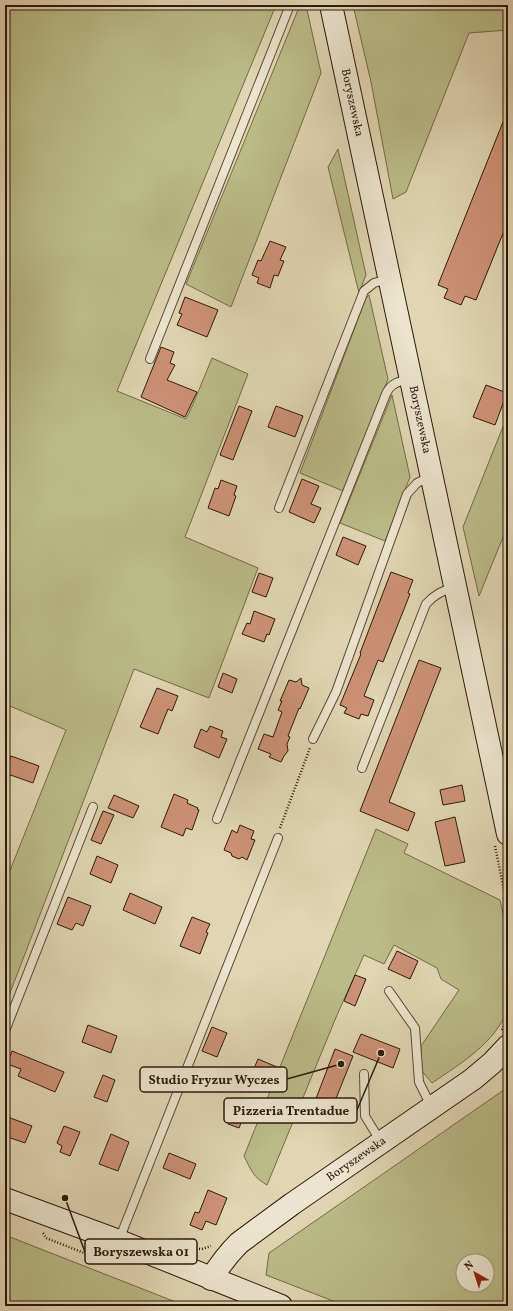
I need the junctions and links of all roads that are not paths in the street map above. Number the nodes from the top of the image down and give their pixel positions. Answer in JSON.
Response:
{"nodes":[{"id":1,"x":290,"y":5,"type":"edge"},
{"id":2,"x":331,"y":5,"type":"edge"},
{"id":3,"x":389,"y":278,"type":"junction"},
{"id":4,"x":150,"y":359,"type":"dead end"},
{"id":5,"x":410,"y":379,"type":"junction"},
{"id":6,"x":432,"y":476,"type":"junction"},
{"id":7,"x":279,"y":508,"type":"dead end"},
{"id":8,"x":455,"y":586,"type":"junction"},
{"id":9,"x":313,"y":739,"type":"road end"},
{"id":10,"x":362,"y":768,"type":"dead end"},
{"id":11,"x":94,"y":806,"type":"dead end"},
{"id":12,"x":217,"y":819,"type":"dead end"},
{"id":13,"x":508,"y":834,"type":"edge"},
{"id":14,"x":278,"y":838,"type":"road end"},
{"id":15,"x":389,"y":991,"type":"dead end"},
{"id":16,"x":5,"y":1031,"type":"edge"},
{"id":17,"x":508,"y":1046,"type":"edge"},
{"id":18,"x":364,"y":1074,"type":"dead end"},
{"id":19,"x":432,"y":1108,"type":"junction"},
{"id":20,"x":382,"y":1143,"type":"junction"},
{"id":21,"x":5,"y":1199,"type":"edge"},
{"id":22,"x":118,"y":1241,"type":"junction"},
{"id":23,"x":211,"y":1279,"type":"junction"},
{"id":24,"x":281,"y":1306,"type":"edge"}],
"edges":[{"from":1,"to":4,"type":"lane"},
{"from":2,"to":3,"type":"main road","name":"Boryszewska"},
{"from":3,"to":5,"type":"main road","name":"Boryszewska"},
{"from":3,"to":7,"type":"lane"},
{"from":5,"to":6,"type":"main road","name":"Boryszewska"},
{"from":5,"to":12,"type":"lane"},
{"from":6,"to":8,"type":"main road","name":"Boryszewska"},
{"from":6,"to":9,"type":"lane"},
{"from":8,"to":10,"type":"lane"},
{"from":8,"to":13,"type":"main road","name":"Boryszewska"},
{"from":11,"to":16,"type":"lane"},
{"from":14,"to":22,"type":"lane"},
{"from":15,"to":19,"type":"lane"},
{"from":17,"to":19,"type":"main road","name":"Boryszewska"},
{"from":18,"to":20,"type":"lane"},
{"from":19,"to":20,"type":"main road","name":"Boryszewska"},
{"from":20,"to":23,"type":"main road","name":"Boryszewska"},
{"from":21,"to":22,"type":"main road"},
{"from":22,"to":23,"type":"main road"},
{"from":23,"to":24,"type":"main road"}]}
